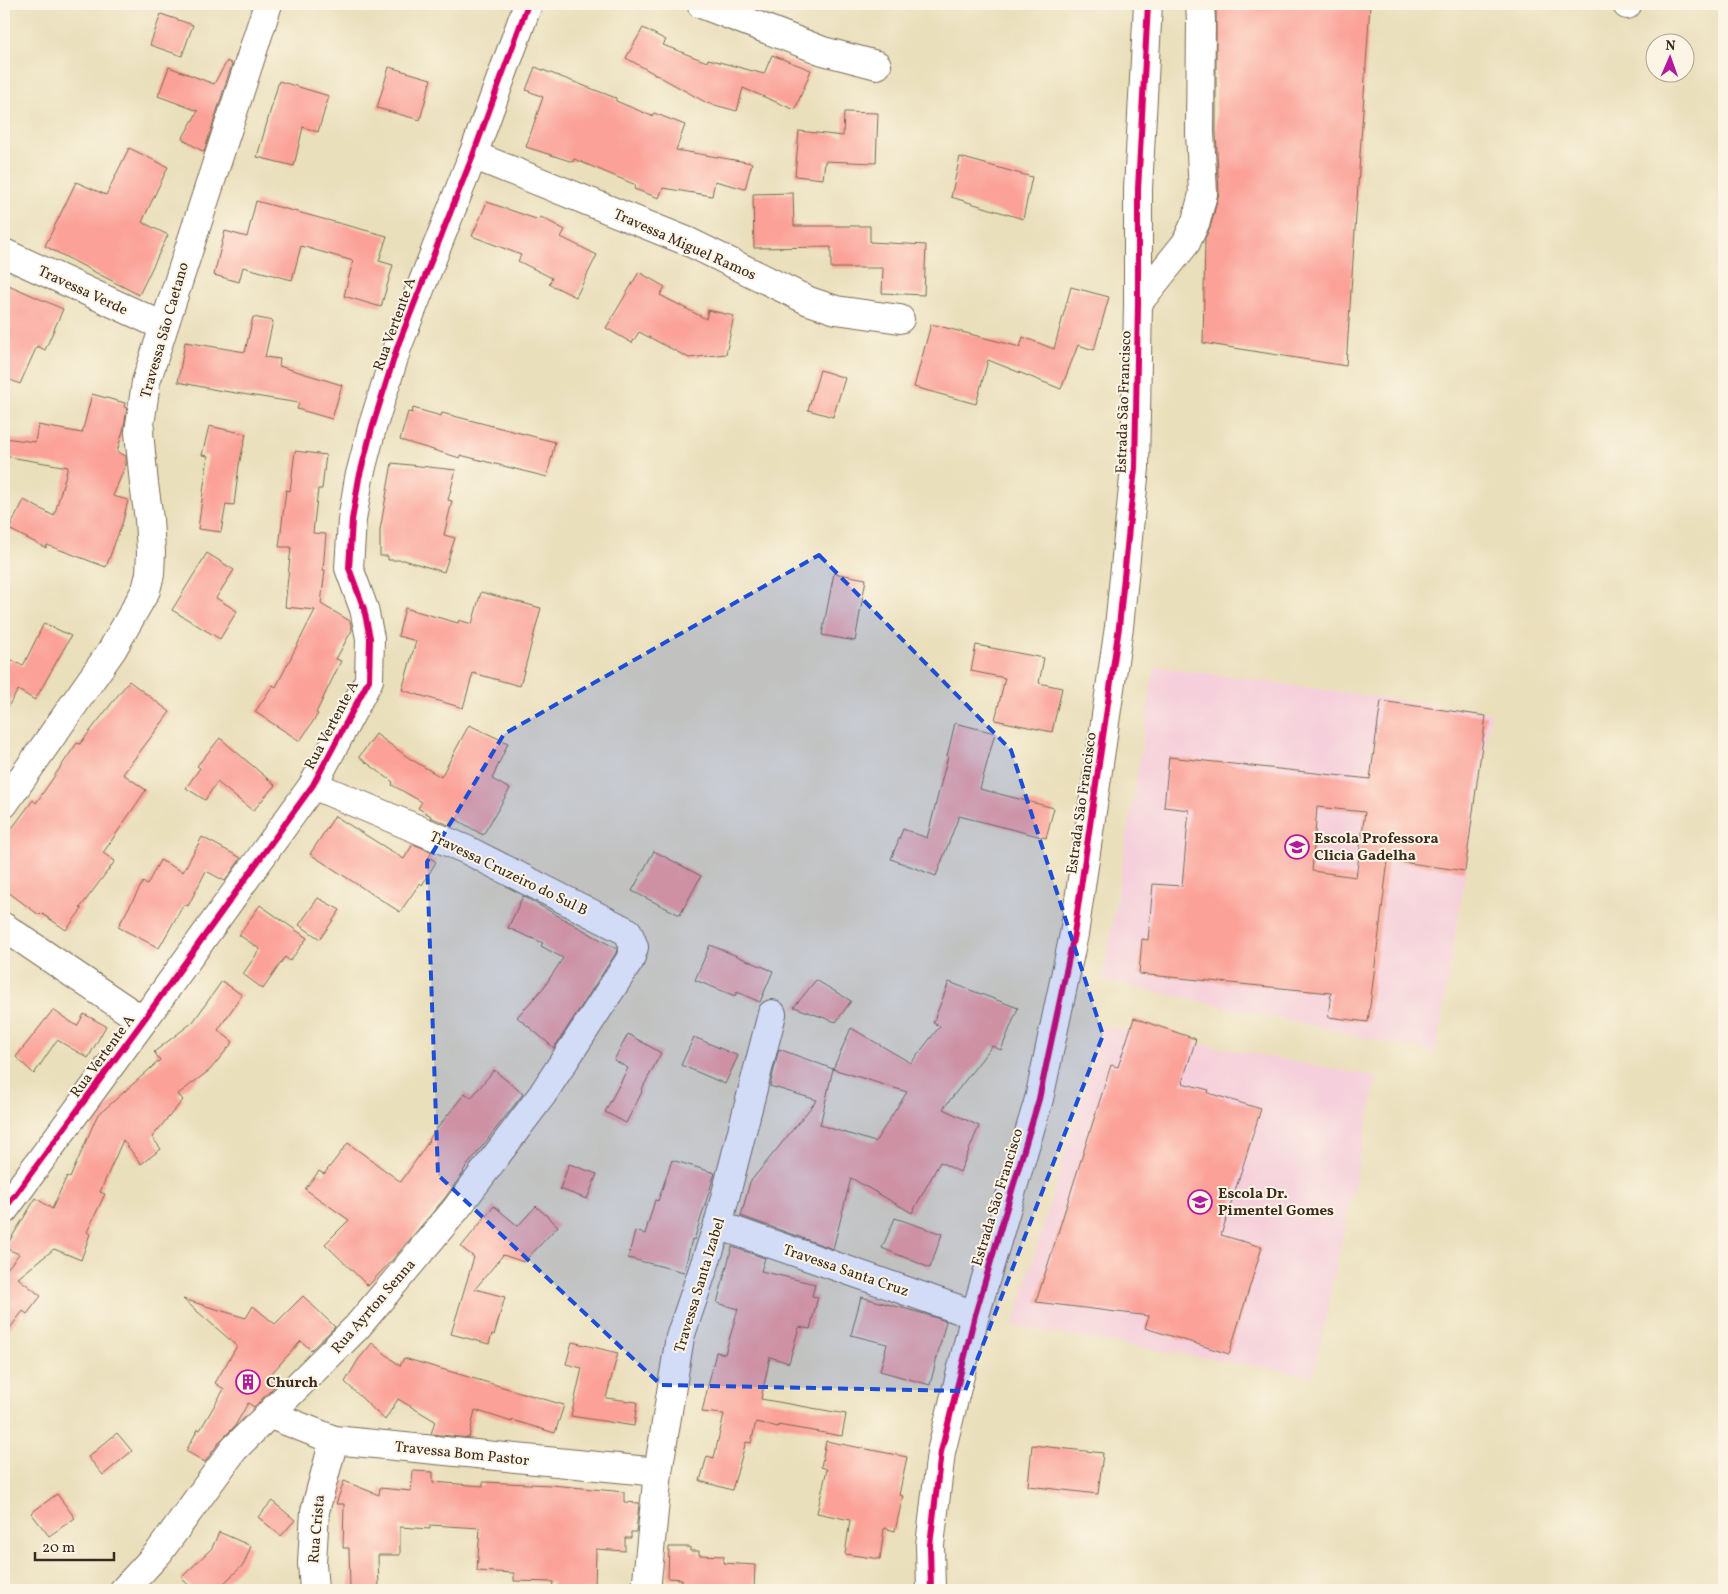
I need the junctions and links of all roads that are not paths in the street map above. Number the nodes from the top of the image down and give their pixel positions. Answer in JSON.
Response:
{"nodes":[{"id":1,"x":268,"y":4,"type":"edge"},
{"id":2,"x":528,"y":4,"type":"edge"},
{"id":3,"x":701,"y":4,"type":"edge"},
{"id":4,"x":1148,"y":4,"type":"edge"},
{"id":5,"x":1200,"y":4,"type":"edge"},
{"id":6,"x":877,"y":65,"type":"dead end"},
{"id":7,"x":473,"y":154,"type":"junction"},
{"id":8,"x":4,"y":253,"type":"edge"},
{"id":9,"x":1138,"y":303,"type":"junction"},
{"id":10,"x":900,"y":319,"type":"dead end"},
{"id":11,"x":163,"y":326,"type":"junction"},
{"id":12,"x":313,"y":784,"type":"junction"},
{"id":13,"x":4,"y":804,"type":"edge"},
{"id":14,"x":4,"y":927,"type":"edge"},
{"id":15,"x":601,"y":1005,"type":"joint"},
{"id":16,"x":772,"y":1014,"type":"dead end"},
{"id":17,"x":143,"y":1021,"type":"junction"},
{"id":18,"x":4,"y":1210,"type":"edge"},
{"id":19,"x":718,"y":1225,"type":"junction"},
{"id":20,"x":975,"y":1316,"type":"junction"},
{"id":21,"x":271,"y":1415,"type":"junction"},
{"id":22,"x":334,"y":1440,"type":"junction"},
{"id":23,"x":658,"y":1472,"type":"junction"},
{"id":24,"x":124,"y":1590,"type":"edge"},
{"id":25,"x":314,"y":1590,"type":"edge"},
{"id":26,"x":646,"y":1590,"type":"edge"},
{"id":27,"x":931,"y":1590,"type":"edge"}],
"edges":[{"from":1,"to":11,"type":"street","name":"Travessa São Caetano"},
{"from":2,"to":7,"type":"street","name":"Rua Vertente A"},
{"from":3,"to":6,"type":"street"},
{"from":4,"to":9,"type":"street","name":"Estrada São Francisco"},
{"from":5,"to":9,"type":"street"},
{"from":7,"to":10,"type":"street","name":"Travessa Miguel Ramos"},
{"from":7,"to":12,"type":"street","name":"Rua Vertente A"},
{"from":8,"to":11,"type":"street","name":"Travessa Verde"},
{"from":9,"to":20,"type":"street","name":"Estrada São Francisco"},
{"from":11,"to":13,"type":"street","name":"Travessa São Caetano"},
{"from":12,"to":15,"type":"street","name":"Travessa Cruzeiro do Sul B"},
{"from":12,"to":17,"type":"street","name":"Rua Vertente A"},
{"from":14,"to":17,"type":"street"},
{"from":15,"to":21,"type":"street","name":"Rua Ayrton Senna"},
{"from":16,"to":19,"type":"street","name":"Travessa Santa Izabel"},
{"from":17,"to":18,"type":"street","name":"Rua Vertente A"},
{"from":19,"to":20,"type":"street","name":"Travessa Santa Cruz"},
{"from":19,"to":23,"type":"street","name":"Travessa Santa Izabel"},
{"from":20,"to":27,"type":"street","name":"Estrada São Francisco"},
{"from":21,"to":22,"type":"street","name":"Travessa Bom Pastor"},
{"from":21,"to":24,"type":"street","name":"Rua Ayrton Senna"},
{"from":22,"to":23,"type":"street","name":"Travessa Bom Pastor"},
{"from":22,"to":25,"type":"street","name":"Rua Crista"},
{"from":23,"to":26,"type":"street","name":"Travessa Santa Izabel"}]}
